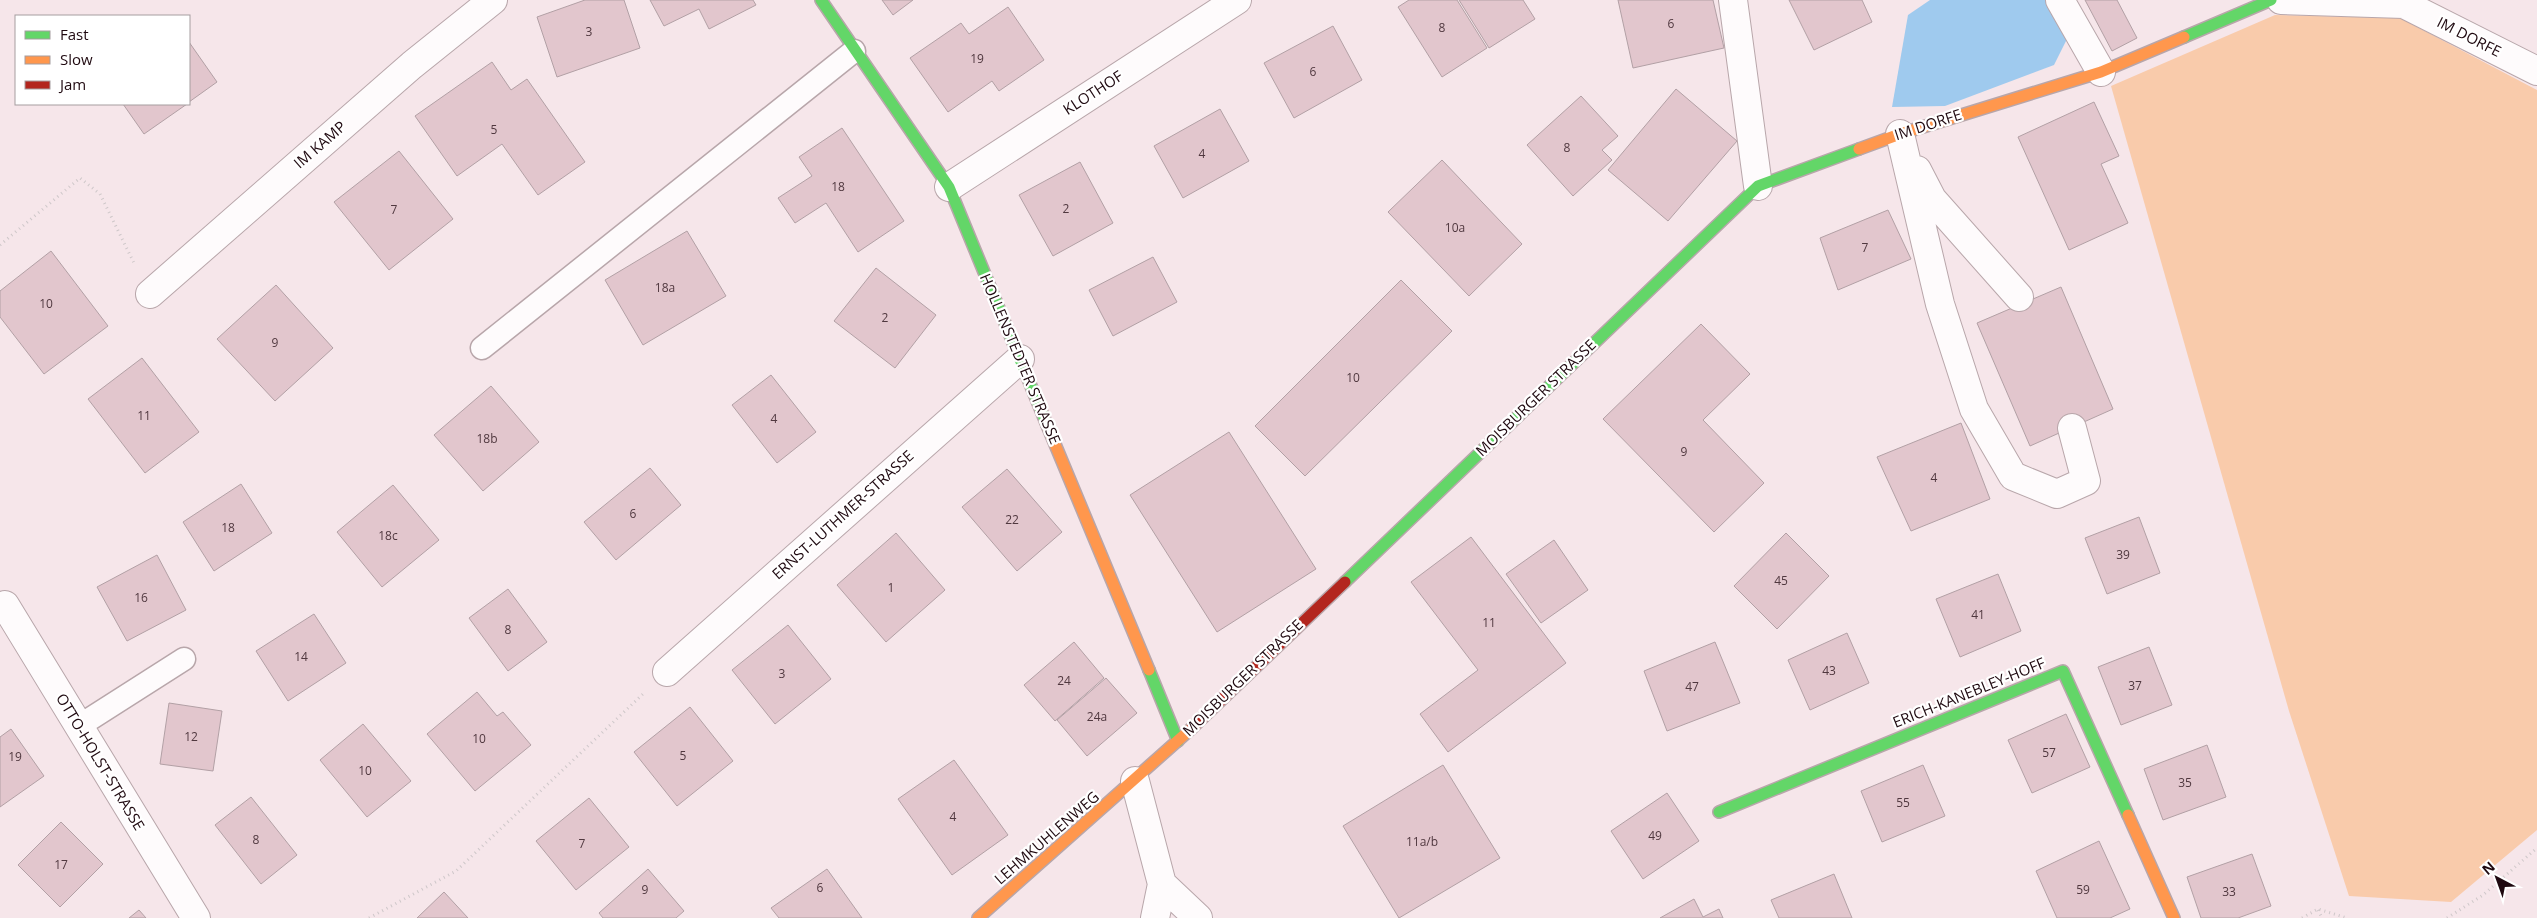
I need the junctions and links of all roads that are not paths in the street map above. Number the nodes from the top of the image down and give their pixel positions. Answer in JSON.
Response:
{"nodes":[{"id":1,"x":494,"y":0,"type":"edge"},
{"id":2,"x":821,"y":0,"type":"edge"},
{"id":3,"x":1237,"y":0,"type":"edge"},
{"id":4,"x":1733,"y":0,"type":"edge"},
{"id":5,"x":2060,"y":0,"type":"edge"},
{"id":6,"x":2271,"y":0,"type":"edge"},
{"id":7,"x":2281,"y":0,"type":"edge"},
{"id":8,"x":854,"y":51,"type":"junction"},
{"id":9,"x":2101,"y":72,"type":"junction"},
{"id":10,"x":2537,"y":72,"type":"edge"},
{"id":11,"x":1900,"y":134,"type":"junction"},
{"id":12,"x":1758,"y":186,"type":"junction"},
{"id":13,"x":949,"y":187,"type":"junction"},
{"id":14,"x":150,"y":294,"type":"road end"},
{"id":15,"x":2019,"y":297,"type":"dead end"},
{"id":16,"x":482,"y":348,"type":"dead end"},
{"id":17,"x":1020,"y":359,"type":"junction"},
{"id":18,"x":2072,"y":428,"type":"dead end"},
{"id":19,"x":5,"y":604,"type":"dead end"},
{"id":20,"x":184,"y":659,"type":"dead end"},
{"id":21,"x":667,"y":672,"type":"road end"},
{"id":22,"x":79,"y":726,"type":"junction"},
{"id":23,"x":1178,"y":740,"type":"junction"},
{"id":24,"x":1135,"y":781,"type":"junction"},
{"id":25,"x":1719,"y":812,"type":"dead end"},
{"id":26,"x":1162,"y":884,"type":"junction"},
{"id":27,"x":196,"y":918,"type":"edge"},
{"id":28,"x":978,"y":918,"type":"edge"},
{"id":29,"x":1155,"y":918,"type":"edge"},
{"id":30,"x":1198,"y":918,"type":"edge"},
{"id":31,"x":2174,"y":918,"type":"edge"}],
"edges":[{"from":1,"to":14,"type":"street","name":"IM KAMP"},
{"from":2,"to":8,"type":"street","name":"HOLLENSTEDTER STRASSE"},
{"from":3,"to":13,"type":"street","name":"KLOTHOF"},
{"from":4,"to":12,"type":"street"},
{"from":5,"to":9,"type":"street"},
{"from":6,"to":9,"type":"street","name":"IM DORFE"},
{"from":7,"to":10,"type":"street","name":"IM DORFE"},
{"from":8,"to":13,"type":"street","name":"HOLLENSTEDTER STRASSE"},
{"from":8,"to":16,"type":"lane"},
{"from":9,"to":11,"type":"street","name":"IM DORFE"},
{"from":11,"to":12,"type":"street","name":"IM DORFE"},
{"from":11,"to":15,"type":"street"},
{"from":11,"to":18,"type":"street"},
{"from":12,"to":23,"type":"street","name":"MOISBURGER STRASSE"},
{"from":13,"to":17,"type":"street","name":"HOLLENSTEDTER STRASSE"},
{"from":17,"to":21,"type":"street","name":"ERNST-LUTHMER-STRASSE"},
{"from":17,"to":23,"type":"street","name":"HOLLENSTEDTER STRASSE"},
{"from":19,"to":22,"type":"street","name":"OTTO-HOLST-STRASSE"},
{"from":20,"to":22,"type":"lane"},
{"from":22,"to":27,"type":"street","name":"OTTO-HOLST-STRASSE"},
{"from":23,"to":24,"type":"street","name":"MOISBURGER STRASSE"},
{"from":24,"to":26,"type":"street"},
{"from":24,"to":28,"type":"street","name":"LEHMKUHLENWEG"},
{"from":25,"to":31,"type":"street","name":"ERICH-KANEBLEY-HOFF"},
{"from":26,"to":29,"type":"street"},
{"from":26,"to":30,"type":"street"}]}
